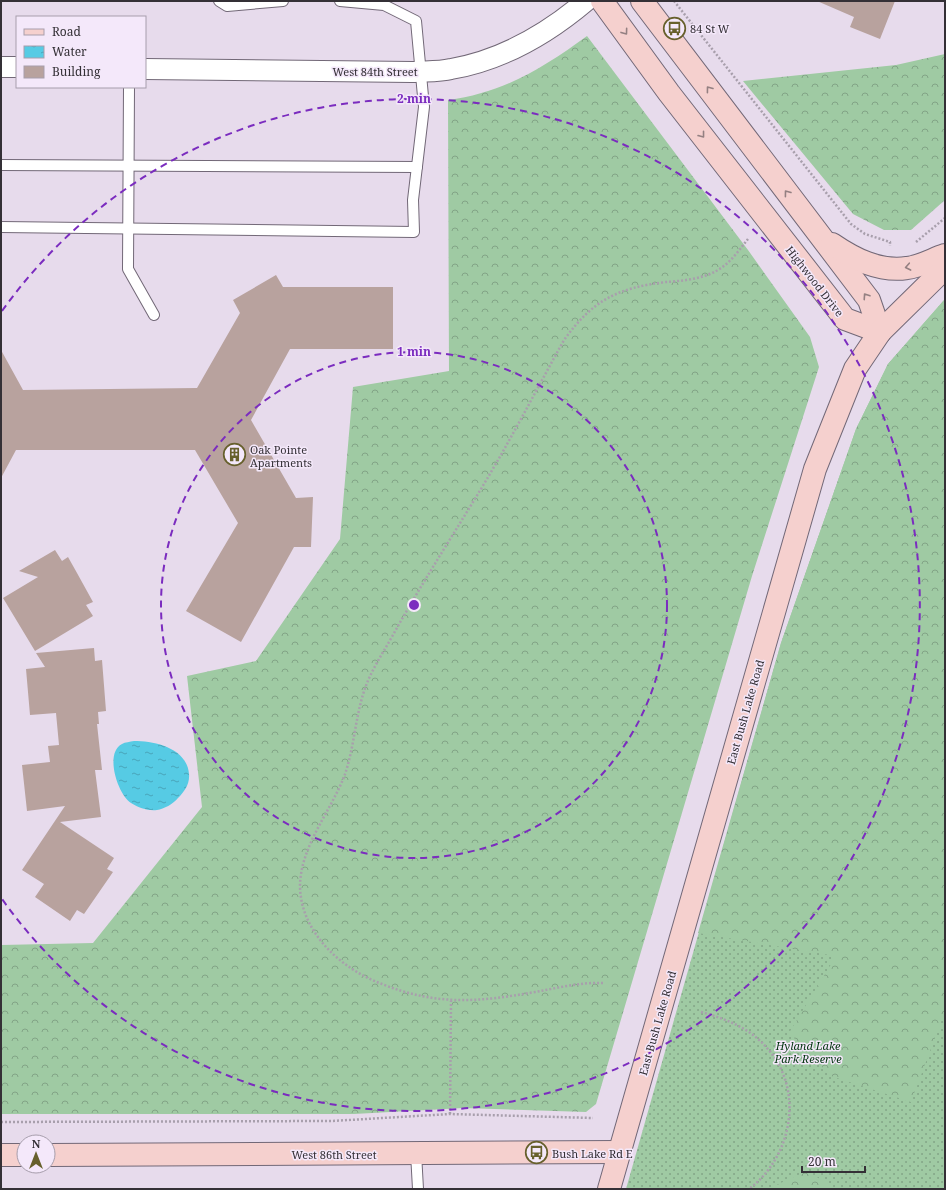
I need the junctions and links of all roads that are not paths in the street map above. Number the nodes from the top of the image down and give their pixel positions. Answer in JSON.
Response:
{"nodes":[{"id":1,"x":219,"y":1,"type":"edge"},
{"id":2,"x":283,"y":1,"type":"edge"},
{"id":3,"x":340,"y":1,"type":"edge"},
{"id":4,"x":586,"y":1,"type":"edge"},
{"id":5,"x":602,"y":1,"type":"edge"},
{"id":6,"x":642,"y":1,"type":"edge"},
{"id":7,"x":1,"y":67,"type":"edge"},
{"id":8,"x":16,"y":67,"type":"edge"},
{"id":9,"x":146,"y":69,"type":"edge"},
{"id":10,"x":420,"y":71,"type":"junction"},
{"id":11,"x":129,"y":88,"type":"edge"},
{"id":12,"x":1,"y":165,"type":"edge"},
{"id":13,"x":128,"y":166,"type":"junction"},
{"id":14,"x":417,"y":167,"type":"junction"},
{"id":15,"x":1,"y":227,"type":"edge"},
{"id":16,"x":128,"y":228,"type":"junction"},
{"id":17,"x":821,"y":237,"type":"junction"},
{"id":18,"x":945,"y":255,"type":"edge"},
{"id":19,"x":945,"y":268,"type":"edge"},
{"id":20,"x":154,"y":315,"type":"dead end"},
{"id":21,"x":880,"y":332,"type":"junction"},
{"id":22,"x":620,"y":1152,"type":"junction"},
{"id":23,"x":416,"y":1153,"type":"junction"},
{"id":24,"x":1,"y":1155,"type":"edge"},
{"id":25,"x":16,"y":1155,"type":"edge"},
{"id":26,"x":56,"y":1155,"type":"edge"},
{"id":27,"x":418,"y":1189,"type":"edge"},
{"id":28,"x":609,"y":1189,"type":"edge"}],
"edges":[{"from":1,"to":2,"type":"lane"},
{"from":3,"to":10,"type":"lane"},
{"from":4,"to":10,"type":"street","name":"West 84th Street"},
{"from":5,"to":21,"type":"street","name":"Highwood Drive","one_way":true},
{"from":17,"to":6,"type":"street","one_way":true},
{"from":7,"to":8,"type":"street"},
{"from":9,"to":10,"type":"street","name":"West 84th Street"},
{"from":10,"to":14,"type":"lane"},
{"from":11,"to":13,"type":"lane"},
{"from":12,"to":13,"type":"lane"},
{"from":13,"to":14,"type":"lane"},
{"from":13,"to":16,"type":"lane"},
{"from":14,"to":16,"type":"lane"},
{"from":15,"to":16,"type":"lane"},
{"from":16,"to":20,"type":"lane"},
{"from":18,"to":17,"type":"street","one_way":true},
{"from":21,"to":17,"type":"street","one_way":true},
{"from":19,"to":21,"type":"street","name":"East Bush Lake Road"},
{"from":21,"to":22,"type":"street","name":"East Bush Lake Road"},
{"from":22,"to":23,"type":"street","name":"West 86th Street"},
{"from":22,"to":28,"type":"street","name":"East Bush Lake Road"},
{"from":23,"to":26,"type":"street","name":"West 86th Street"},
{"from":23,"to":27,"type":"lane"},
{"from":24,"to":25,"type":"street"}]}
